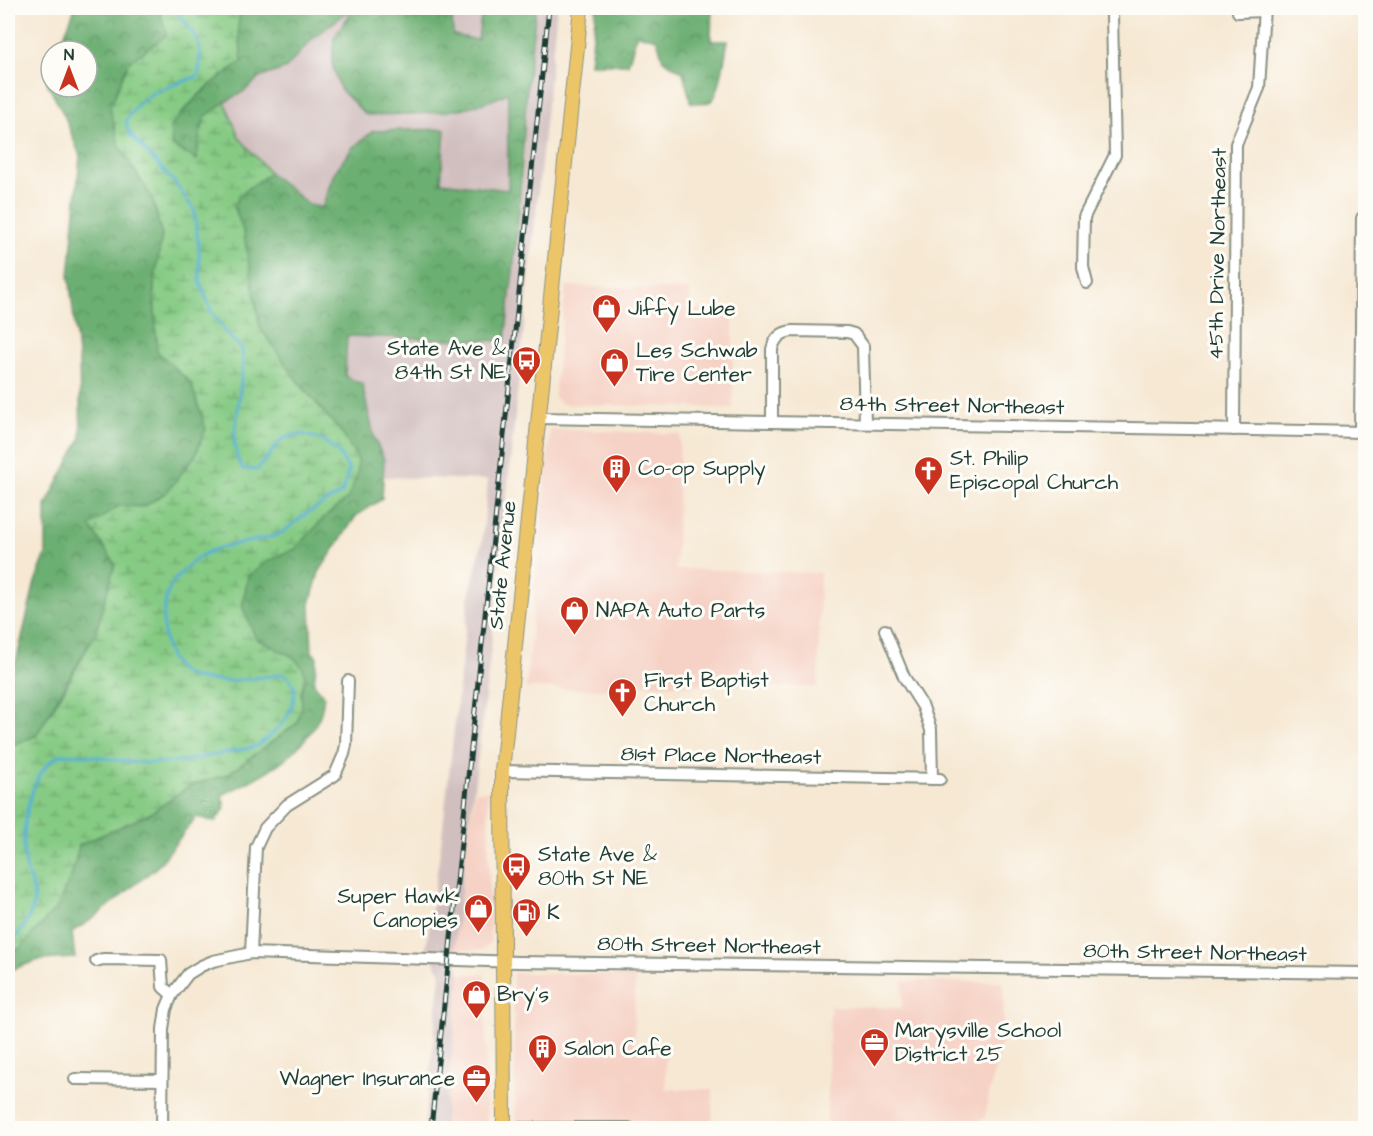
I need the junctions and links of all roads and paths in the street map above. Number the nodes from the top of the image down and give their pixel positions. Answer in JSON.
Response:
{"nodes":[{"id":1,"x":581,"y":8,"type":"edge"},
{"id":2,"x":1110,"y":8,"type":"edge"},
{"id":3,"x":1263,"y":10,"type":"edge"},
{"id":4,"x":1238,"y":12,"type":"dead end"},
{"id":5,"x":1362,"y":218,"type":"dead end"},
{"id":6,"x":1364,"y":249,"type":"edge"},
{"id":7,"x":1087,"y":283,"type":"dead end"},
{"id":8,"x":538,"y":418,"type":"junction"},
{"id":9,"x":772,"y":422,"type":"junction"},
{"id":10,"x":865,"y":423,"type":"junction"},
{"id":11,"x":1234,"y":430,"type":"junction"},
{"id":12,"x":1363,"y":432,"type":"edge"},
{"id":13,"x":885,"y":630,"type":"dead end"},
{"id":14,"x":348,"y":681,"type":"dead end"},
{"id":15,"x":502,"y":771,"type":"junction"},
{"id":16,"x":251,"y":953,"type":"junction"},
{"id":17,"x":96,"y":961,"type":"dead end"},
{"id":18,"x":503,"y":962,"type":"junction"},
{"id":19,"x":1365,"y":973,"type":"edge"},
{"id":20,"x":171,"y":995,"type":"junction"},
{"id":21,"x":75,"y":1079,"type":"dead end"},
{"id":22,"x":162,"y":1080,"type":"junction"},
{"id":23,"x":162,"y":1128,"type":"edge"},
{"id":24,"x":504,"y":1128,"type":"edge"},
{"id":25,"x":629,"y":1128,"type":"edge"}],
"edges":[{"from":1,"to":8,"type":"main road","name":"State Avenue"},
{"from":2,"to":7,"type":"street"},
{"from":3,"to":4,"type":"street","name":"45th Drive Northeast"},
{"from":3,"to":11,"type":"street","name":"45th Drive Northeast"},
{"from":5,"to":6,"type":"street"},
{"from":6,"to":12,"type":"street"},
{"from":8,"to":9,"type":"street","name":"84th Street Northeast"},
{"from":8,"to":15,"type":"main road","name":"State Avenue"},
{"from":9,"to":10,"type":"street","name":"84th Street Northeast"},
{"from":9,"to":10,"type":"street"},
{"from":10,"to":11,"type":"street","name":"84th Street Northeast"},
{"from":11,"to":12,"type":"street","name":"84th Street Northeast"},
{"from":13,"to":15,"type":"street","name":"81st Place Northeast"},
{"from":14,"to":16,"type":"street"},
{"from":15,"to":18,"type":"main road","name":"State Avenue"},
{"from":16,"to":18,"type":"street","name":"80th Street Northeast"},
{"from":16,"to":20,"type":"street","name":"80th Street Northeast"},
{"from":17,"to":20,"type":"street"},
{"from":18,"to":19,"type":"street","name":"80th Street Northeast"},
{"from":18,"to":24,"type":"main road","name":"State Avenue"},
{"from":20,"to":22,"type":"street"},
{"from":21,"to":22,"type":"street"},
{"from":22,"to":23,"type":"street"},
{"from":24,"to":25,"type":"street"}]}
